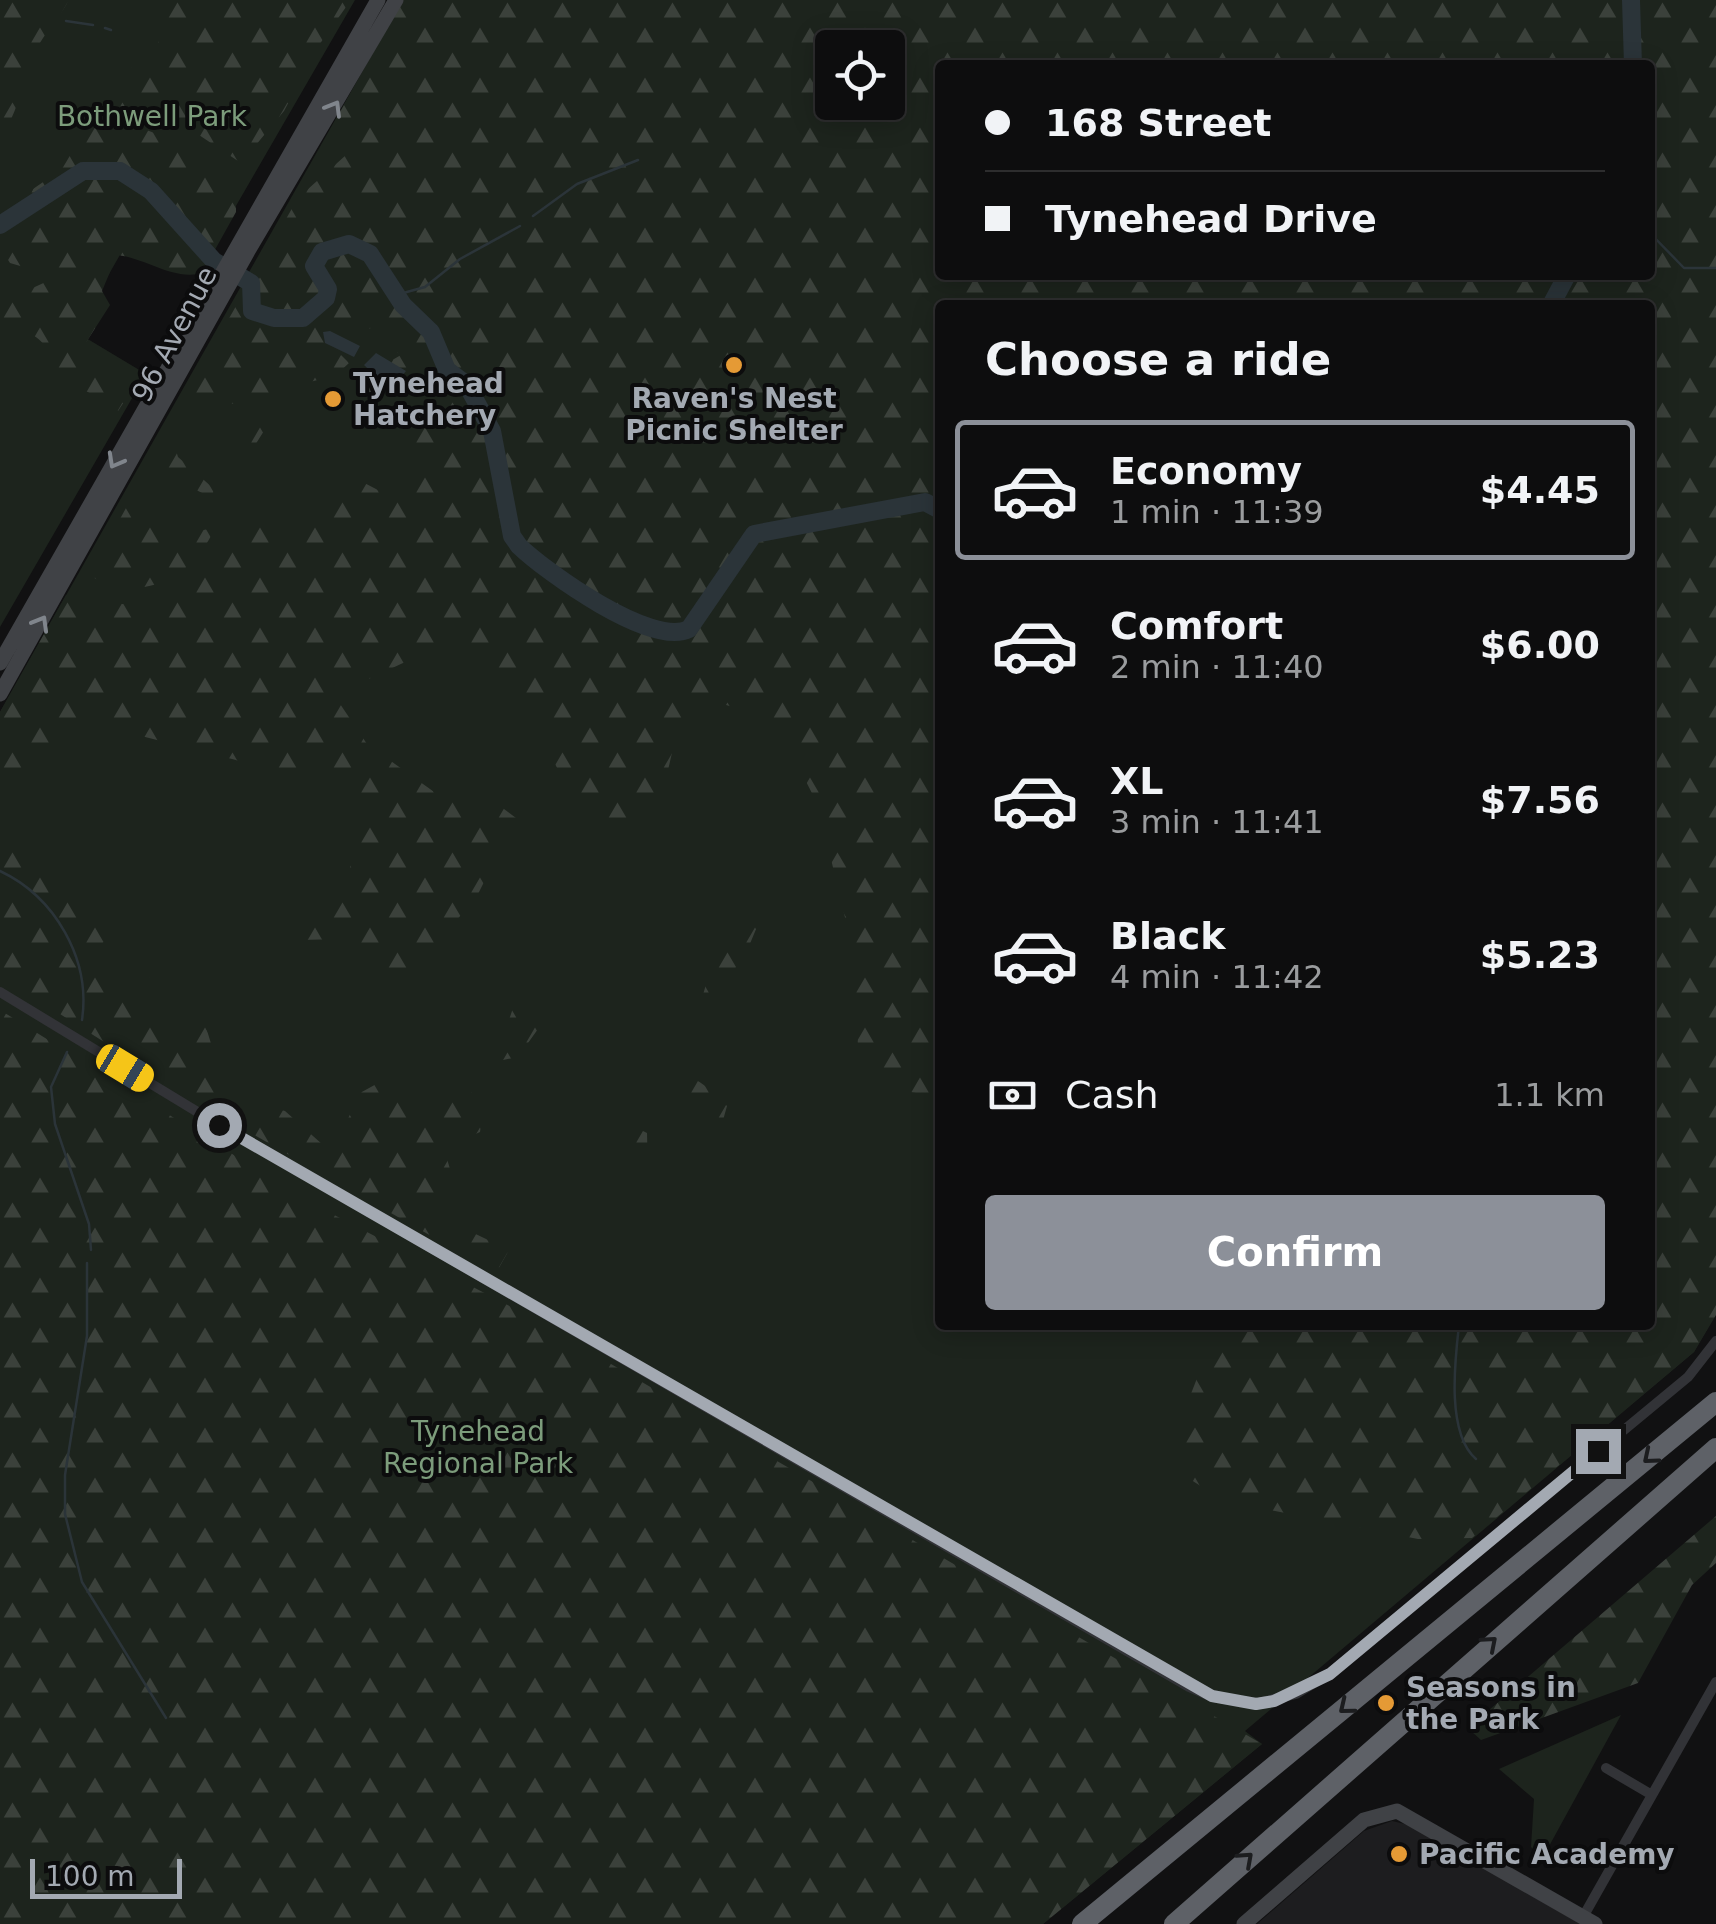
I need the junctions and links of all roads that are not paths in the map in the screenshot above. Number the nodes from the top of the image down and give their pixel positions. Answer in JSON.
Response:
{"nodes":[{"id":1,"x":378,"y":0,"type":"edge"},
{"id":2,"x":396,"y":0,"type":"edge"},
{"id":3,"x":243,"y":248,"type":"junction"},
{"id":4,"x":220,"y":288,"type":"junction"},
{"id":5,"x":0,"y":663,"type":"edge"},
{"id":6,"x":0,"y":694,"type":"edge"},
{"id":7,"x":0,"y":992,"type":"edge"},
{"id":8,"x":1716,"y":1341,"type":"edge"},
{"id":9,"x":1716,"y":1402,"type":"edge"},
{"id":10,"x":1716,"y":1448,"type":"edge"},
{"id":11,"x":1716,"y":1682,"type":"edge"},
{"id":12,"x":1606,"y":1768,"type":"dead end"},
{"id":13,"x":1652,"y":1795,"type":"junction"},
{"id":14,"x":1590,"y":1920,"type":"edge"},
{"id":15,"x":1082,"y":1924,"type":"edge"},
{"id":16,"x":1174,"y":1924,"type":"edge"},
{"id":17,"x":1244,"y":1924,"type":"edge"}],
"edges":[{"from":1,"to":3,"type":"main road","name":"96 Avenue"},
{"from":3,"to":2,"type":"main road","name":"96 Avenue","one_way":true},
{"from":3,"to":4,"type":"main road","name":"96 Avenue"},
{"from":4,"to":5,"type":"main road","name":"96 Avenue","one_way":true},
{"from":6,"to":4,"type":"main road","name":"96 Avenue","one_way":true},
{"from":7,"to":8,"type":"street"},
{"from":9,"to":15,"type":"highway","one_way":true},
{"from":16,"to":10,"type":"highway","one_way":true},
{"from":11,"to":13,"type":"street"},
{"from":12,"to":13,"type":"street"},
{"from":13,"to":14,"type":"street"},
{"from":14,"to":17,"type":"main road"}]}
